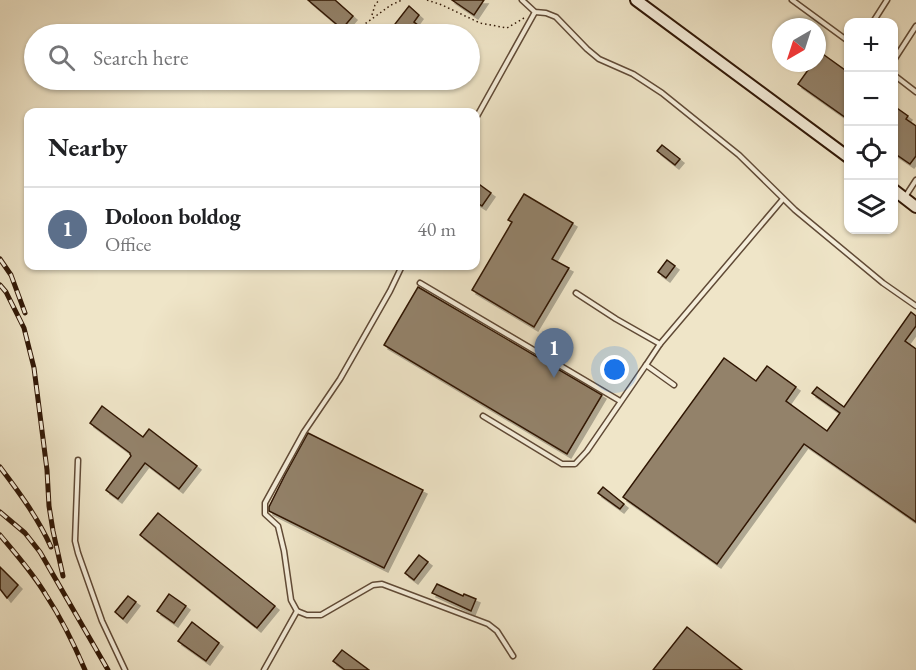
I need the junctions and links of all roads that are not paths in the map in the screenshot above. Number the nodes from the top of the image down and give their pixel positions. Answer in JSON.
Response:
{"nodes":[{"id":1,"x":522,"y":0,"type":"edge"},
{"id":2,"x":636,"y":0,"type":"edge"},
{"id":3,"x":792,"y":0,"type":"edge"},
{"id":4,"x":887,"y":0,"type":"edge"},
{"id":5,"x":534,"y":12,"type":"junction"},
{"id":6,"x":876,"y":18,"type":"edge"},
{"id":7,"x":916,"y":26,"type":"edge"},
{"id":8,"x":844,"y":37,"type":"edge"},
{"id":9,"x":898,"y":54,"type":"edge"},
{"id":10,"x":898,"y":78,"type":"edge"},
{"id":11,"x":916,"y":92,"type":"edge"},
{"id":12,"x":480,"y":111,"type":"edge"},
{"id":13,"x":844,"y":153,"type":"edge"},
{"id":14,"x":916,"y":180,"type":"edge"},
{"id":15,"x":898,"y":193,"type":"edge"},
{"id":16,"x":904,"y":198,"type":"junction"},
{"id":17,"x":783,"y":199,"type":"junction"},
{"id":18,"x":916,"y":207,"type":"edge"},
{"id":19,"x":400,"y":270,"type":"edge"},
{"id":20,"x":420,"y":283,"type":"dead end"},
{"id":21,"x":576,"y":293,"type":"dead end"},
{"id":22,"x":916,"y":306,"type":"edge"},
{"id":23,"x":660,"y":344,"type":"junction"},
{"id":24,"x":646,"y":364,"type":"junction"},
{"id":25,"x":674,"y":385,"type":"dead end"},
{"id":26,"x":620,"y":401,"type":"junction"},
{"id":27,"x":483,"y":416,"type":"dead end"},
{"id":28,"x":78,"y":460,"type":"dead end"},
{"id":29,"x":297,"y":611,"type":"junction"},
{"id":30,"x":513,"y":656,"type":"dead end"},
{"id":31,"x":124,"y":670,"type":"edge"},
{"id":32,"x":264,"y":670,"type":"edge"}],
"edges":[{"from":1,"to":5,"type":"lane"},
{"from":2,"to":13,"type":"main road"},
{"from":3,"to":8,"type":"lane"},
{"from":4,"to":6,"type":"lane"},
{"from":5,"to":12,"type":"lane"},
{"from":5,"to":17,"type":"lane"},
{"from":7,"to":9,"type":"lane"},
{"from":10,"to":11,"type":"lane"},
{"from":14,"to":16,"type":"lane"},
{"from":15,"to":16,"type":"main road"},
{"from":16,"to":18,"type":"main road"},
{"from":17,"to":22,"type":"lane"},
{"from":17,"to":23,"type":"lane"},
{"from":19,"to":29,"type":"lane"},
{"from":20,"to":26,"type":"lane"},
{"from":21,"to":23,"type":"lane"},
{"from":23,"to":24,"type":"lane"},
{"from":24,"to":25,"type":"lane"},
{"from":24,"to":26,"type":"lane"},
{"from":26,"to":27,"type":"lane"},
{"from":28,"to":31,"type":"lane"},
{"from":29,"to":30,"type":"lane"},
{"from":29,"to":32,"type":"lane"}]}
